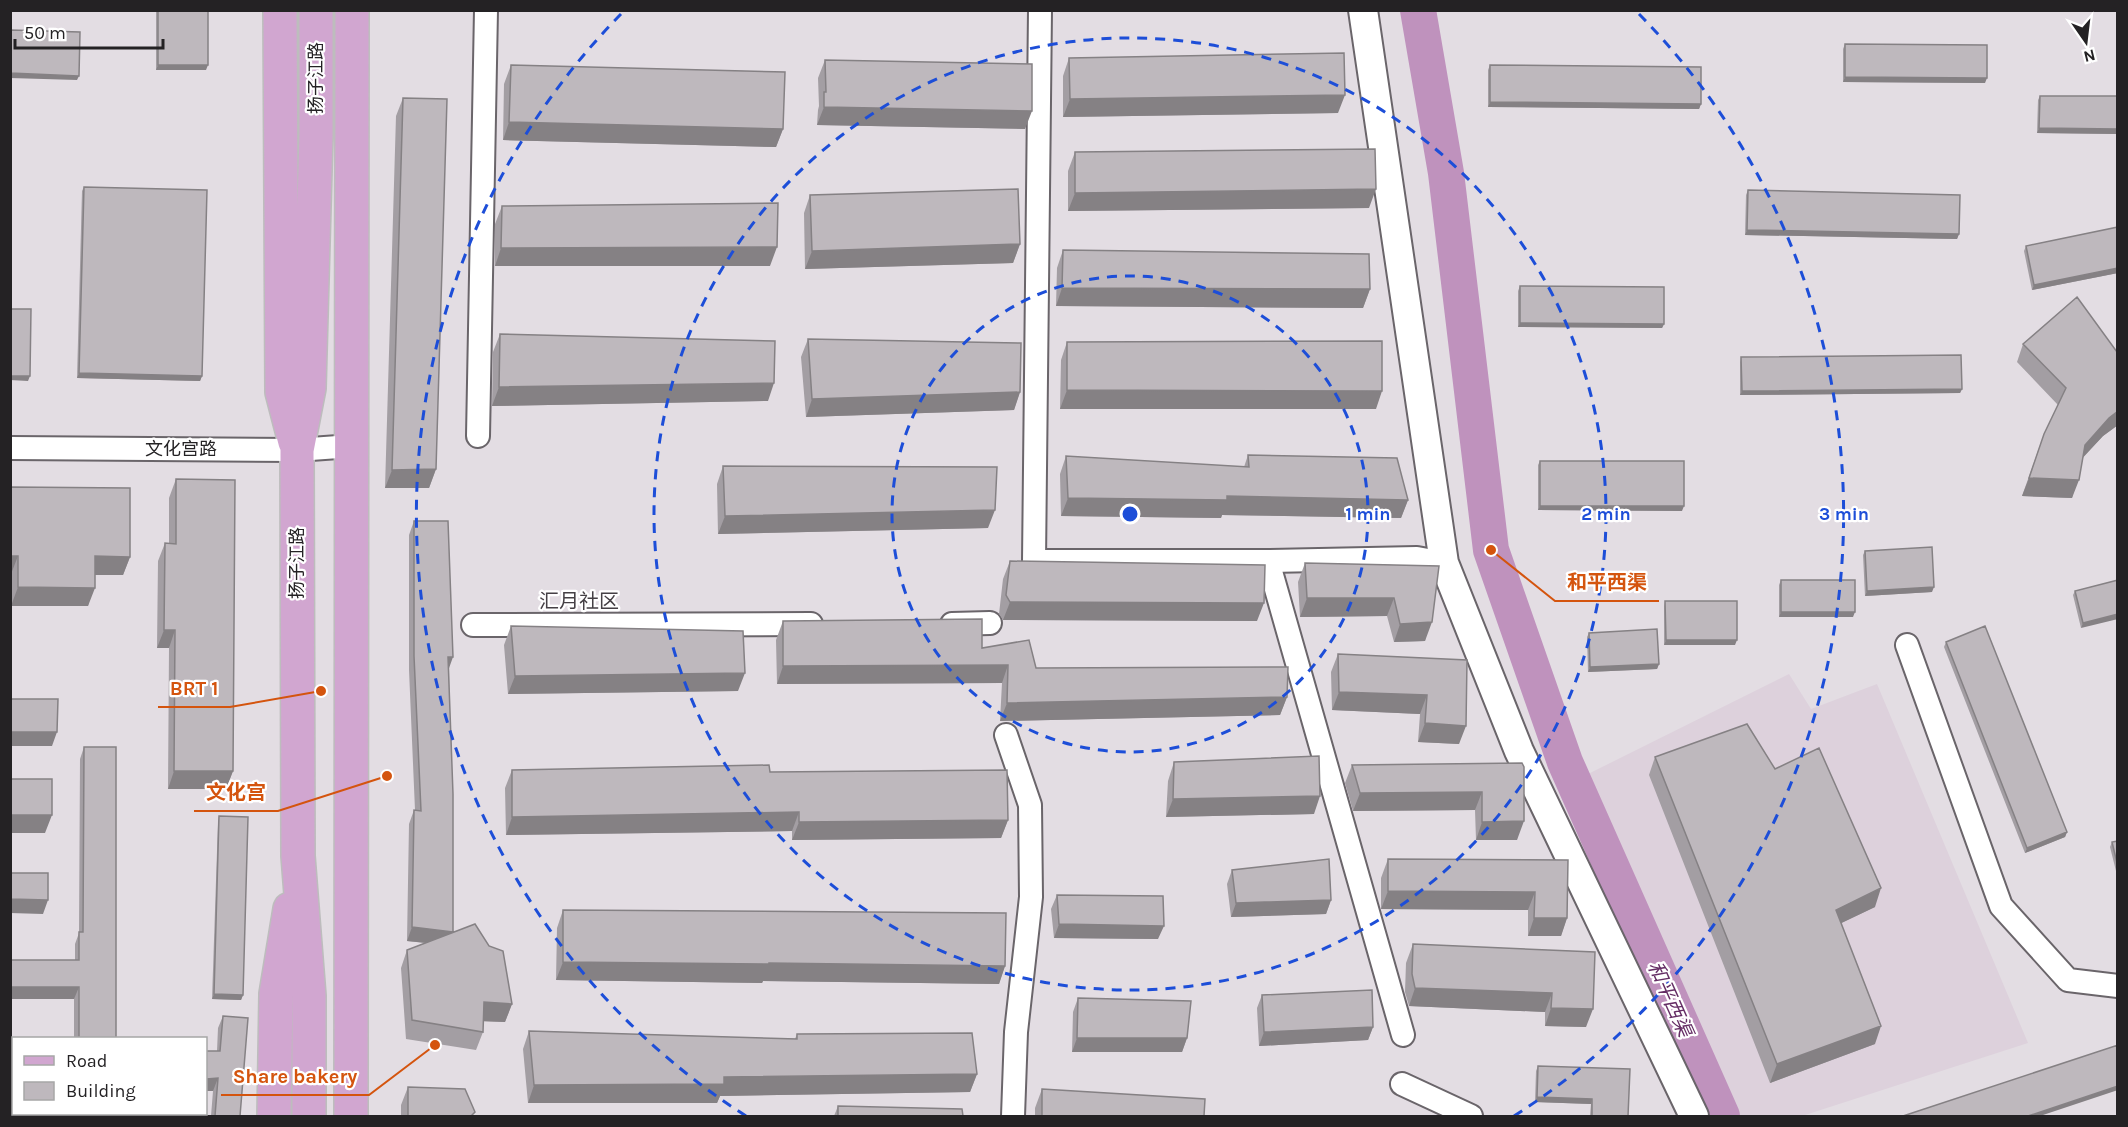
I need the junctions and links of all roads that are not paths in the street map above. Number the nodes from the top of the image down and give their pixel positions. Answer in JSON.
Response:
{"nodes":[{"id":1,"x":280,"y":10,"type":"edge"},
{"id":2,"x":316,"y":10,"type":"edge"},
{"id":3,"x":352,"y":10,"type":"edge"},
{"id":4,"x":486,"y":10,"type":"edge"},
{"id":5,"x":1040,"y":10,"type":"edge"},
{"id":6,"x":1364,"y":10,"type":"edge"},
{"id":7,"x":478,"y":436,"type":"dead end"},
{"id":8,"x":351,"y":446,"type":"junction"},
{"id":9,"x":10,"y":448,"type":"edge"},
{"id":10,"x":297,"y":450,"type":"junction"},
{"id":11,"x":1268,"y":561,"type":"junction"},
{"id":12,"x":1444,"y":563,"type":"junction"},
{"id":13,"x":990,"y":623,"type":"dead end"},
{"id":14,"x":837,"y":624,"type":"edge"},
{"id":15,"x":931,"y":624,"type":"edge"},
{"id":16,"x":473,"y":625,"type":"dead end"},
{"id":17,"x":1907,"y":645,"type":"dead end"},
{"id":18,"x":1006,"y":735,"type":"dead end"},
{"id":19,"x":298,"y":856,"type":"junction"},
{"id":20,"x":2118,"y":986,"type":"edge"},
{"id":21,"x":1403,"y":1035,"type":"dead end"},
{"id":22,"x":1402,"y":1084,"type":"dead end"},
{"id":23,"x":274,"y":1116,"type":"edge"},
{"id":24,"x":309,"y":1116,"type":"edge"},
{"id":25,"x":351,"y":1116,"type":"edge"},
{"id":26,"x":1013,"y":1116,"type":"edge"},
{"id":27,"x":1471,"y":1116,"type":"edge"},
{"id":28,"x":1694,"y":1116,"type":"edge"}],
"edges":[{"from":1,"to":10,"type":"main road"},
{"from":2,"to":10,"type":"main road","name":"扬子江路"},
{"from":3,"to":8,"type":"main road","name":"扬子江路"},
{"from":4,"to":7,"type":"street"},
{"from":5,"to":11,"type":"street"},
{"from":6,"to":12,"type":"street"},
{"from":8,"to":10,"type":"street","name":"文化宫路"},
{"from":8,"to":25,"type":"main road","name":"扬子江路"},
{"from":9,"to":10,"type":"street","name":"文化宫路"},
{"from":10,"to":19,"type":"main road","name":"扬子江路"},
{"from":11,"to":12,"type":"street"},
{"from":11,"to":21,"type":"street"},
{"from":12,"to":28,"type":"street"},
{"from":13,"to":15,"type":"street"},
{"from":14,"to":16,"type":"street"},
{"from":17,"to":20,"type":"street"},
{"from":18,"to":26,"type":"street"},
{"from":19,"to":23,"type":"main road"},
{"from":19,"to":24,"type":"main road","name":"扬子江路"},
{"from":22,"to":27,"type":"street"}]}
